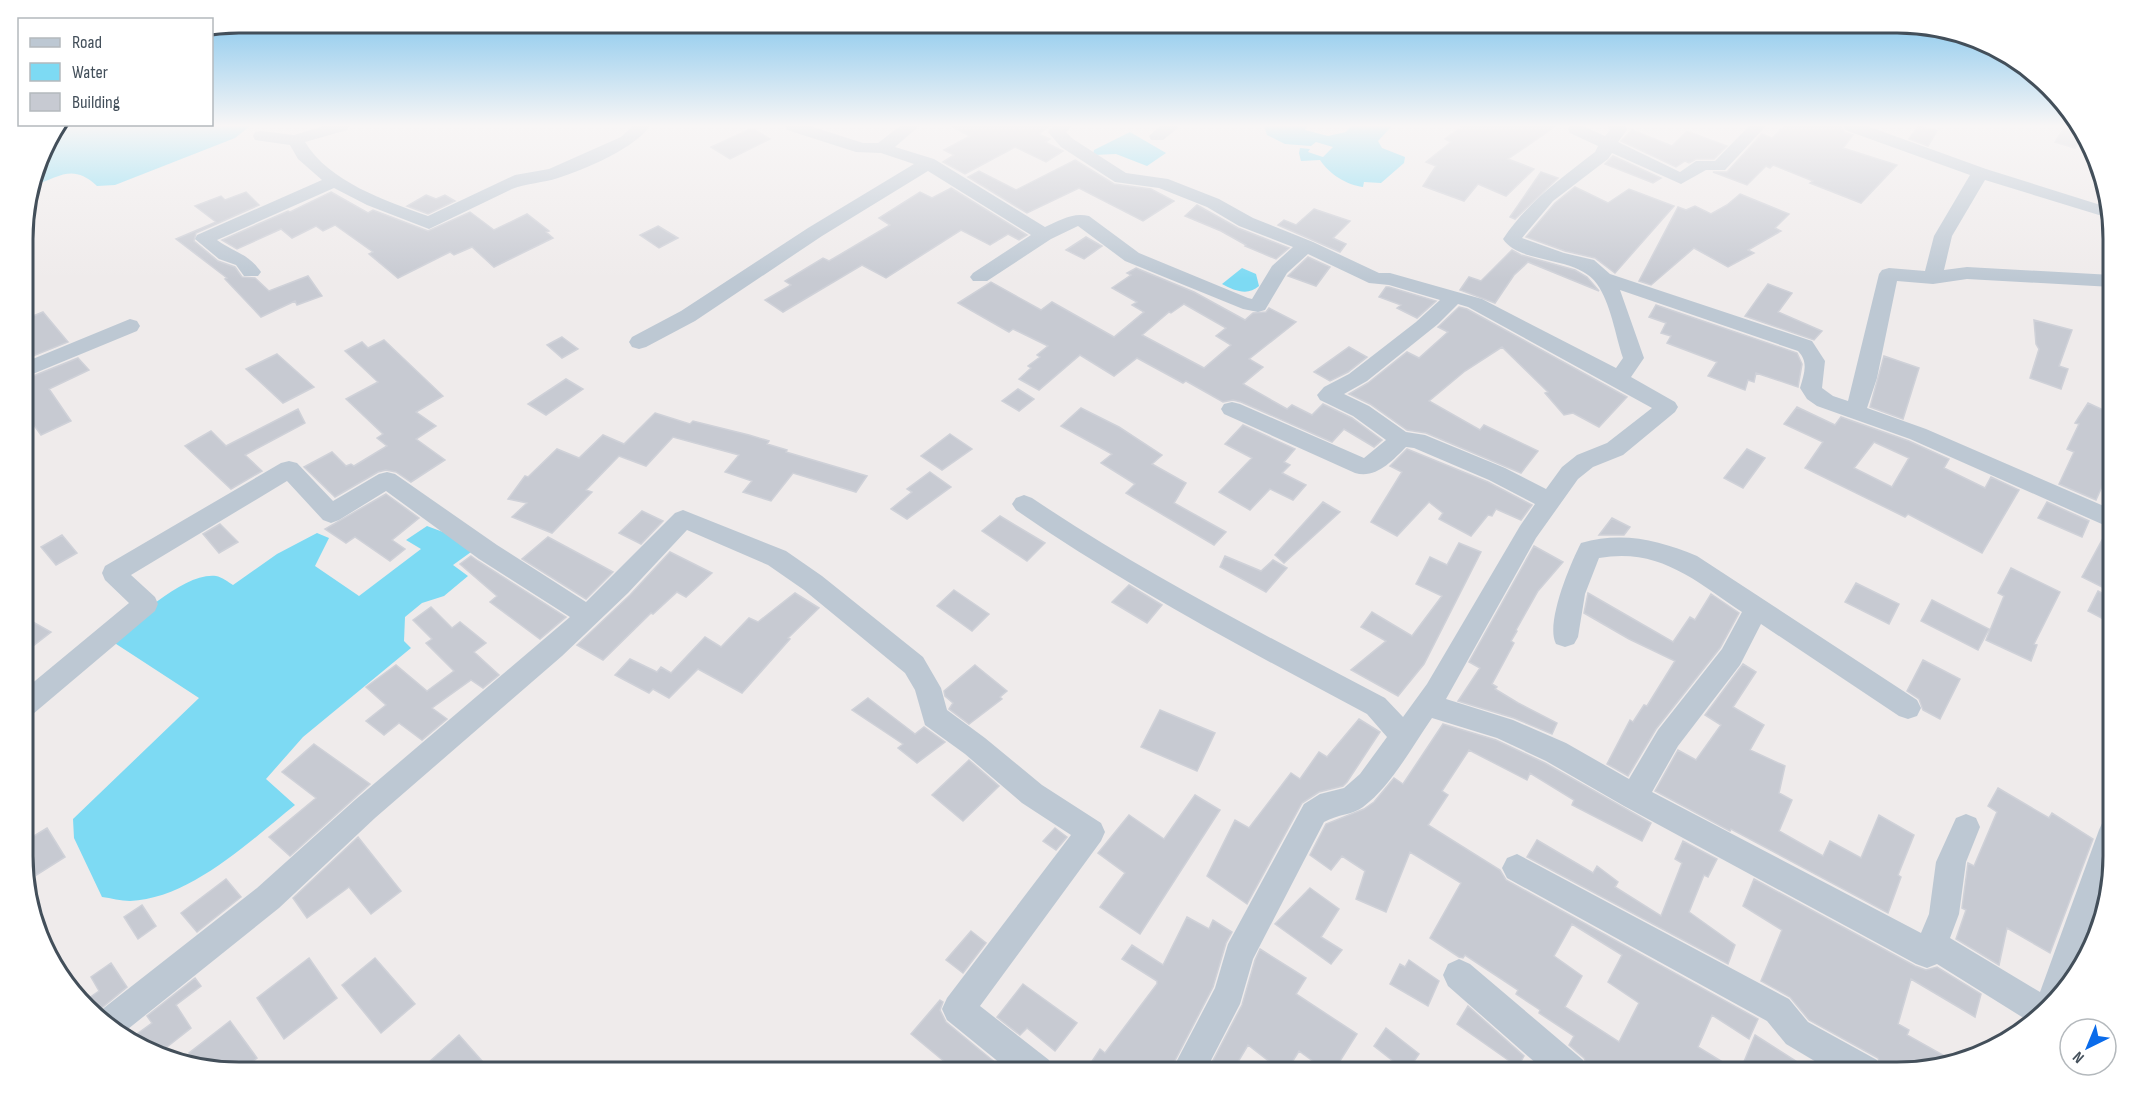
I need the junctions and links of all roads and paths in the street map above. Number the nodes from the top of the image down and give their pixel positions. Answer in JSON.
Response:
{"nodes":[{"id":1,"x":332,"y":177,"type":"edge"},
{"id":2,"x":533,"y":177,"type":"edge"},
{"id":3,"x":905,"y":177,"type":"edge"},
{"id":4,"x":951,"y":177,"type":"edge"},
{"id":5,"x":1120,"y":177,"type":"edge"},
{"id":6,"x":1573,"y":177,"type":"edge"},
{"id":7,"x":1978,"y":177,"type":"edge"},
{"id":8,"x":1993,"y":177,"type":"edge"},
{"id":9,"x":336,"y":180,"type":"junction"},
{"id":10,"x":2101,"y":210,"type":"edge"},
{"id":11,"x":1044,"y":235,"type":"junction"},
{"id":12,"x":1306,"y":246,"type":"junction"},
{"id":13,"x":252,"y":272,"type":"dead end"},
{"id":14,"x":980,"y":277,"type":"dead end"},
{"id":15,"x":1604,"y":278,"type":"junction"},
{"id":16,"x":1933,"y":278,"type":"junction"},
{"id":17,"x":2103,"y":281,"type":"edge"},
{"id":18,"x":1454,"y":296,"type":"junction"},
{"id":19,"x":130,"y":326,"type":"dead end"},
{"id":20,"x":639,"y":342,"type":"dead end"},
{"id":21,"x":33,"y":367,"type":"edge"},
{"id":22,"x":1619,"y":379,"type":"junction"},
{"id":23,"x":1232,"y":409,"type":"dead end"},
{"id":24,"x":1855,"y":412,"type":"junction"},
{"id":25,"x":1401,"y":439,"type":"junction"},
{"id":26,"x":1550,"y":501,"type":"junction"},
{"id":27,"x":1024,"y":504,"type":"dead end"},
{"id":28,"x":2103,"y":515,"type":"edge"},
{"id":29,"x":1757,"y":608,"type":"junction"},
{"id":30,"x":588,"y":616,"type":"junction"},
{"id":31,"x":1565,"y":636,"type":"dead end"},
{"id":32,"x":33,"y":698,"type":"edge"},
{"id":33,"x":1426,"y":705,"type":"junction"},
{"id":34,"x":1908,"y":708,"type":"dead end"},
{"id":35,"x":1403,"y":736,"type":"junction"},
{"id":36,"x":1634,"y":797,"type":"junction"},
{"id":37,"x":1966,"y":827,"type":"dead end"},
{"id":38,"x":2103,"y":859,"type":"edge"},
{"id":39,"x":1517,"y":868,"type":"dead end"},
{"id":40,"x":1932,"y":944,"type":"junction"},
{"id":41,"x":1459,"y":975,"type":"dead end"},
{"id":42,"x":2059,"y":982,"type":"edge"},
{"id":43,"x":2036,"y":1008,"type":"edge"},
{"id":44,"x":114,"y":1020,"type":"edge"},
{"id":45,"x":1024,"y":1062,"type":"edge"},
{"id":46,"x":1192,"y":1062,"type":"edge"},
{"id":47,"x":1559,"y":1062,"type":"edge"},
{"id":48,"x":1848,"y":1062,"type":"edge"}],
"edges":[{"from":1,"to":9,"type":"street"},
{"from":2,"to":9,"type":"street"},
{"from":3,"to":20,"type":"street"},
{"from":4,"to":11,"type":"street"},
{"from":5,"to":12,"type":"street"},
{"from":6,"to":15,"type":"street"},
{"from":7,"to":16,"type":"street"},
{"from":8,"to":10,"type":"street"},
{"from":9,"to":13,"type":"street"},
{"from":11,"to":12,"type":"street"},
{"from":11,"to":14,"type":"street"},
{"from":12,"to":18,"type":"street"},
{"from":15,"to":22,"type":"street"},
{"from":15,"to":24,"type":"street"},
{"from":16,"to":17,"type":"street"},
{"from":16,"to":24,"type":"street"},
{"from":18,"to":22,"type":"street"},
{"from":18,"to":25,"type":"street"},
{"from":19,"to":21,"type":"street"},
{"from":22,"to":26,"type":"street"},
{"from":23,"to":25,"type":"street"},
{"from":24,"to":28,"type":"street"},
{"from":25,"to":26,"type":"street"},
{"from":26,"to":33,"type":"street"},
{"from":27,"to":35,"type":"street"},
{"from":29,"to":31,"type":"street"},
{"from":29,"to":34,"type":"street"},
{"from":29,"to":36,"type":"street"},
{"from":30,"to":32,"type":"street"},
{"from":30,"to":44,"type":"street"},
{"from":30,"to":45,"type":"street"},
{"from":33,"to":35,"type":"street"},
{"from":33,"to":36,"type":"street"},
{"from":35,"to":46,"type":"street"},
{"from":36,"to":40,"type":"street"},
{"from":37,"to":40,"type":"street"},
{"from":38,"to":42,"type":"street"},
{"from":39,"to":48,"type":"street"},
{"from":40,"to":43,"type":"street"},
{"from":41,"to":47,"type":"street"}]}
